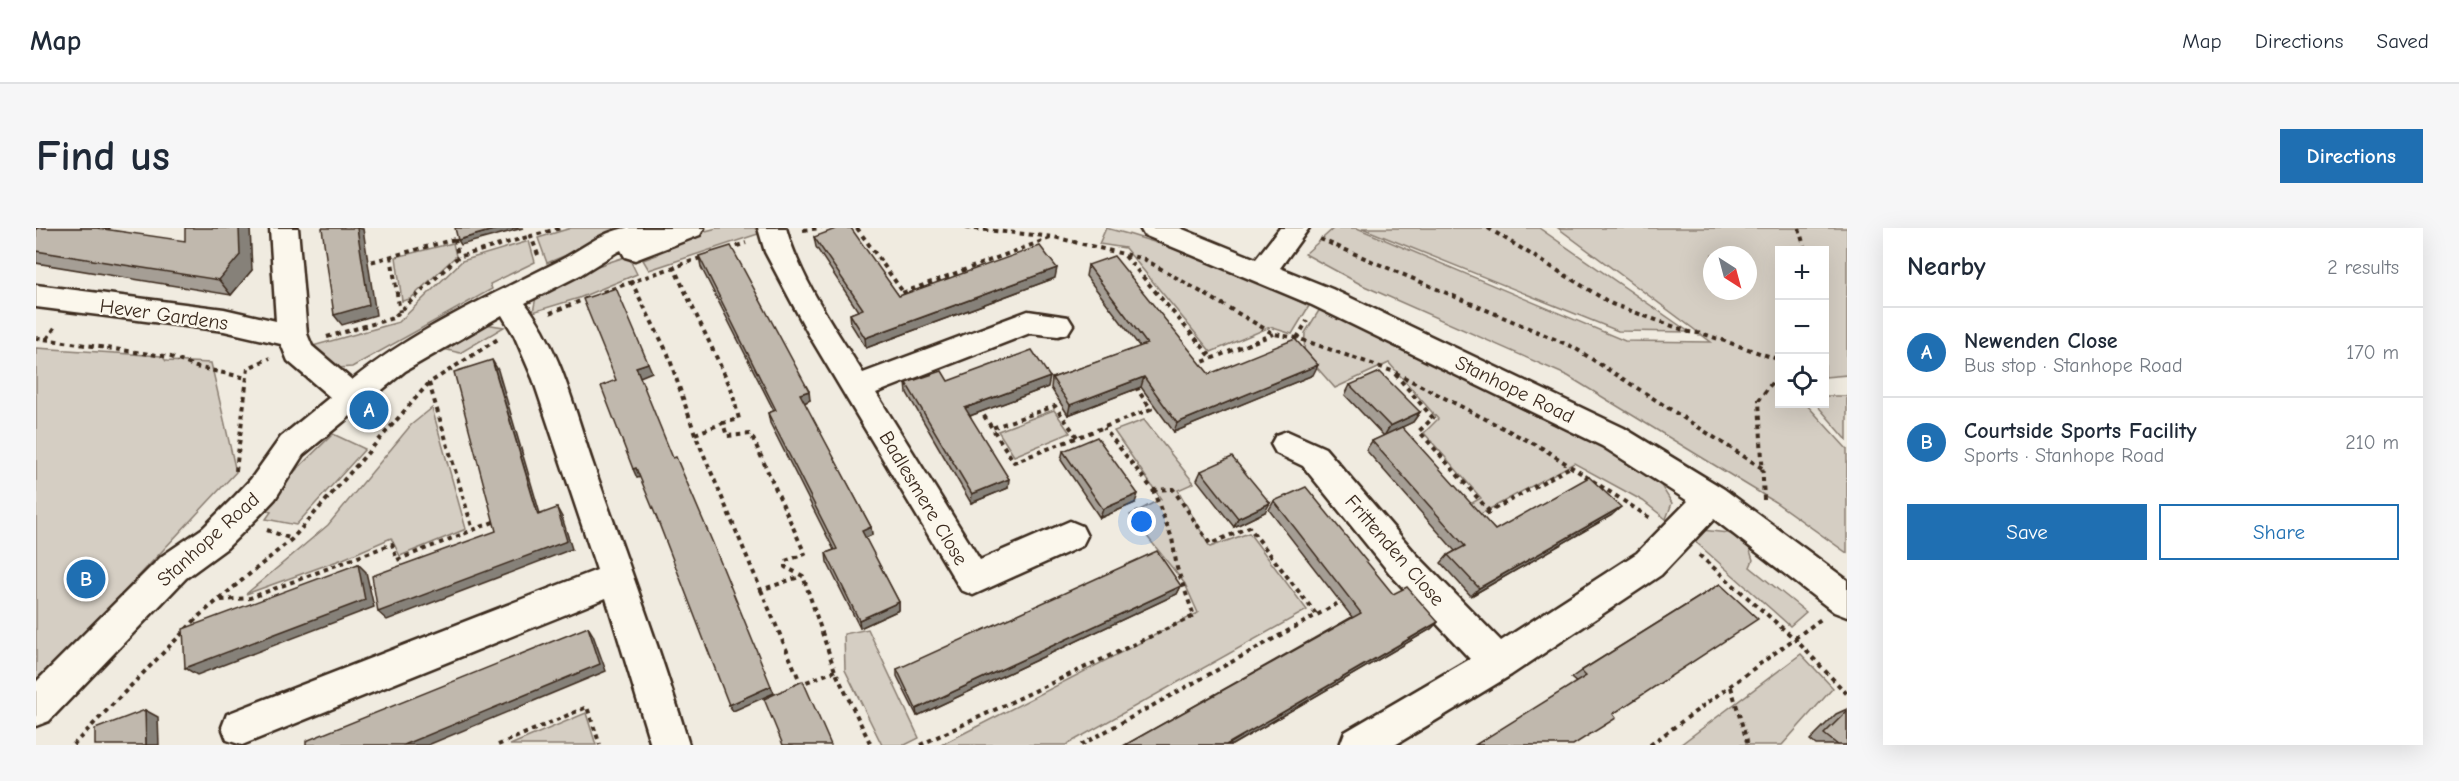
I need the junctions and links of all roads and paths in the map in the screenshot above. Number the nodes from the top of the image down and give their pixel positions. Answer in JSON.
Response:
{"nodes":[{"id":1,"x":284,"y":228,"type":"edge"},
{"id":2,"x":654,"y":228,"type":"edge"},
{"id":3,"x":690,"y":228,"type":"edge"},
{"id":4,"x":821,"y":228,"type":"edge"},
{"id":5,"x":857,"y":228,"type":"edge"},
{"id":6,"x":966,"y":228,"type":"edge"},
{"id":7,"x":1154,"y":228,"type":"edge"},
{"id":8,"x":1295,"y":228,"type":"edge"},
{"id":9,"x":1488,"y":228,"type":"edge"},
{"id":10,"x":1799,"y":228,"type":"edge"},
{"id":11,"x":773,"y":231,"type":"edge"},
{"id":12,"x":531,"y":236,"type":"dead end"},
{"id":13,"x":1054,"y":237,"type":"junction"},
{"id":14,"x":1804,"y":246,"type":"edge"},
{"id":15,"x":718,"y":252,"type":"edge"},
{"id":16,"x":1124,"y":254,"type":"junction"},
{"id":17,"x":391,"y":256,"type":"junction"},
{"id":18,"x":706,"y":256,"type":"edge"},
{"id":19,"x":458,"y":257,"type":"junction"},
{"id":20,"x":354,"y":266,"type":"edge"},
{"id":21,"x":673,"y":266,"type":"junction"},
{"id":22,"x":570,"y":268,"type":"junction"},
{"id":23,"x":1262,"y":271,"type":"junction"},
{"id":24,"x":631,"y":281,"type":"junction"},
{"id":25,"x":903,"y":292,"type":"junction"},
{"id":26,"x":36,"y":296,"type":"edge"},
{"id":27,"x":886,"y":299,"type":"edge"},
{"id":28,"x":514,"y":312,"type":"junction"},
{"id":29,"x":400,"y":313,"type":"junction"},
{"id":30,"x":1058,"y":325,"type":"dead end"},
{"id":31,"x":1274,"y":334,"type":"junction"},
{"id":32,"x":36,"y":339,"type":"edge"},
{"id":33,"x":294,"y":340,"type":"junction"},
{"id":34,"x":1212,"y":358,"type":"junction"},
{"id":35,"x":1775,"y":359,"type":"edge"},
{"id":36,"x":1190,"y":367,"type":"edge"},
{"id":37,"x":1392,"y":371,"type":"junction"},
{"id":38,"x":247,"y":378,"type":"junction"},
{"id":39,"x":1775,"y":378,"type":"edge"},
{"id":40,"x":429,"y":383,"type":"junction"},
{"id":41,"x":1148,"y":385,"type":"edge"},
{"id":42,"x":857,"y":388,"type":"junction"},
{"id":43,"x":351,"y":397,"type":"junction"},
{"id":44,"x":974,"y":400,"type":"edge"},
{"id":45,"x":723,"y":423,"type":"junction"},
{"id":46,"x":992,"y":428,"type":"junction"},
{"id":47,"x":1104,"y":428,"type":"junction"},
{"id":48,"x":695,"y":434,"type":"junction"},
{"id":49,"x":1077,"y":437,"type":"junction"},
{"id":50,"x":1287,"y":444,"type":"dead end"},
{"id":51,"x":1572,"y":466,"type":"junction"},
{"id":52,"x":1762,"y":468,"type":"junction"},
{"id":53,"x":235,"y":478,"type":"dead end"},
{"id":54,"x":1153,"y":490,"type":"junction"},
{"id":55,"x":1713,"y":499,"type":"junction"},
{"id":56,"x":1764,"y":501,"type":"dead end"},
{"id":57,"x":1490,"y":512,"type":"junction"},
{"id":58,"x":496,"y":521,"type":"edge"},
{"id":59,"x":1470,"y":523,"type":"edge"},
{"id":60,"x":473,"y":530,"type":"junction"},
{"id":61,"x":1676,"y":535,"type":"junction"},
{"id":62,"x":1070,"y":536,"type":"dead end"},
{"id":63,"x":802,"y":576,"type":"junction"},
{"id":64,"x":616,"y":578,"type":"junction"},
{"id":65,"x":760,"y":590,"type":"junction"},
{"id":66,"x":1347,"y":598,"type":"edge"},
{"id":67,"x":221,"y":600,"type":"junction"},
{"id":68,"x":1847,"y":601,"type":"edge"},
{"id":69,"x":1316,"y":614,"type":"junction"},
{"id":70,"x":1796,"y":640,"type":"junction"},
{"id":71,"x":1498,"y":663,"type":"junction"},
{"id":72,"x":835,"y":671,"type":"junction"},
{"id":73,"x":1731,"y":687,"type":"junction"},
{"id":74,"x":1847,"y":694,"type":"edge"},
{"id":75,"x":36,"y":708,"type":"edge"},
{"id":76,"x":240,"y":727,"type":"dead end"},
{"id":77,"x":80,"y":738,"type":"junction"},
{"id":78,"x":73,"y":745,"type":"edge"},
{"id":79,"x":80,"y":745,"type":"edge"},
{"id":80,"x":498,"y":745,"type":"edge"},
{"id":81,"x":600,"y":745,"type":"edge"},
{"id":82,"x":670,"y":745,"type":"edge"},
{"id":83,"x":871,"y":745,"type":"edge"},
{"id":84,"x":920,"y":745,"type":"edge"},
{"id":85,"x":1081,"y":745,"type":"edge"},
{"id":86,"x":1359,"y":745,"type":"edge"},
{"id":87,"x":1650,"y":745,"type":"edge"},
{"id":88,"x":1748,"y":745,"type":"edge"}],
"edges":[{"from":1,"to":33,"type":"street"},
{"from":2,"to":22,"type":"street","name":"Stanhope Road"},
{"from":3,"to":22,"type":"street","name":"Stanhope Road"},
{"from":4,"to":11,"type":"path"},
{"from":5,"to":25,"type":"path"},
{"from":6,"to":13,"type":"path"},
{"from":7,"to":23,"type":"street","name":"Stanhope Road"},
{"from":8,"to":23,"type":"street"},
{"from":8,"to":52,"type":"path"},
{"from":9,"to":35,"type":"path"},
{"from":10,"to":14,"type":"path"},
{"from":11,"to":15,"type":"path"},
{"from":11,"to":42,"type":"street","name":"Badlesmere Close"},
{"from":12,"to":19,"type":"path"},
{"from":13,"to":16,"type":"path"},
{"from":13,"to":25,"type":"path"},
{"from":16,"to":31,"type":"path"},
{"from":16,"to":34,"type":"path"},
{"from":17,"to":19,"type":"path"},
{"from":17,"to":20,"type":"path"},
{"from":17,"to":29,"type":"path"},
{"from":18,"to":21,"type":"path"},
{"from":19,"to":29,"type":"path"},
{"from":21,"to":24,"type":"path"},
{"from":21,"to":45,"type":"path"},
{"from":22,"to":28,"type":"street","name":"Stanhope Road"},
{"from":23,"to":55,"type":"street","name":"Stanhope Road"},
{"from":24,"to":28,"type":"path"},
{"from":24,"to":48,"type":"path"},
{"from":25,"to":27,"type":"path"},
{"from":26,"to":33,"type":"street","name":"Hever Gardens"},
{"from":28,"to":40,"type":"path"},
{"from":28,"to":43,"type":"street","name":"Stanhope Road"},
{"from":28,"to":64,"type":"street"},
{"from":29,"to":33,"type":"path"},
{"from":30,"to":42,"type":"street"},
{"from":31,"to":34,"type":"path"},
{"from":31,"to":37,"type":"path"},
{"from":32,"to":38,"type":"path"},
{"from":33,"to":38,"type":"path"},
{"from":33,"to":43,"type":"street"},
{"from":34,"to":36,"type":"path"},
{"from":37,"to":51,"type":"path"},
{"from":37,"to":57,"type":"path"},
{"from":38,"to":53,"type":"path"},
{"from":39,"to":52,"type":"path"},
{"from":40,"to":60,"type":"path"},
{"from":40,"to":67,"type":"path"},
{"from":41,"to":47,"type":"path"},
{"from":42,"to":62,"type":"street","name":"Badlesmere Close"},
{"from":43,"to":75,"type":"street","name":"Stanhope Road"},
{"from":44,"to":46,"type":"path"},
{"from":45,"to":48,"type":"path"},
{"from":45,"to":63,"type":"path"},
{"from":46,"to":49,"type":"path"},
{"from":46,"to":49,"type":"path"},
{"from":47,"to":49,"type":"path"},
{"from":47,"to":54,"type":"path"},
{"from":48,"to":65,"type":"path"},
{"from":50,"to":71,"type":"street","name":"Frittenden Close"},
{"from":51,"to":57,"type":"path"},
{"from":51,"to":61,"type":"path"},
{"from":52,"to":56,"type":"path"},
{"from":54,"to":69,"type":"path"},
{"from":54,"to":84,"type":"path"},
{"from":55,"to":61,"type":"street"},
{"from":55,"to":68,"type":"street","name":"Stanhope Road"},
{"from":57,"to":59,"type":"path"},
{"from":58,"to":60,"type":"path"},
{"from":60,"to":67,"type":"path"},
{"from":61,"to":70,"type":"path"},
{"from":61,"to":71,"type":"street"},
{"from":63,"to":65,"type":"path"},
{"from":63,"to":72,"type":"path"},
{"from":64,"to":76,"type":"street"},
{"from":64,"to":82,"type":"street"},
{"from":65,"to":72,"type":"path"},
{"from":66,"to":69,"type":"path"},
{"from":67,"to":77,"type":"path"},
{"from":69,"to":85,"type":"path"},
{"from":70,"to":73,"type":"path"},
{"from":70,"to":74,"type":"path"},
{"from":71,"to":86,"type":"street"},
{"from":72,"to":83,"type":"path"},
{"from":73,"to":87,"type":"path"},
{"from":73,"to":88,"type":"path"},
{"from":77,"to":78,"type":"path"},
{"from":77,"to":79,"type":"path"},
{"from":80,"to":81,"type":"path"}]}
